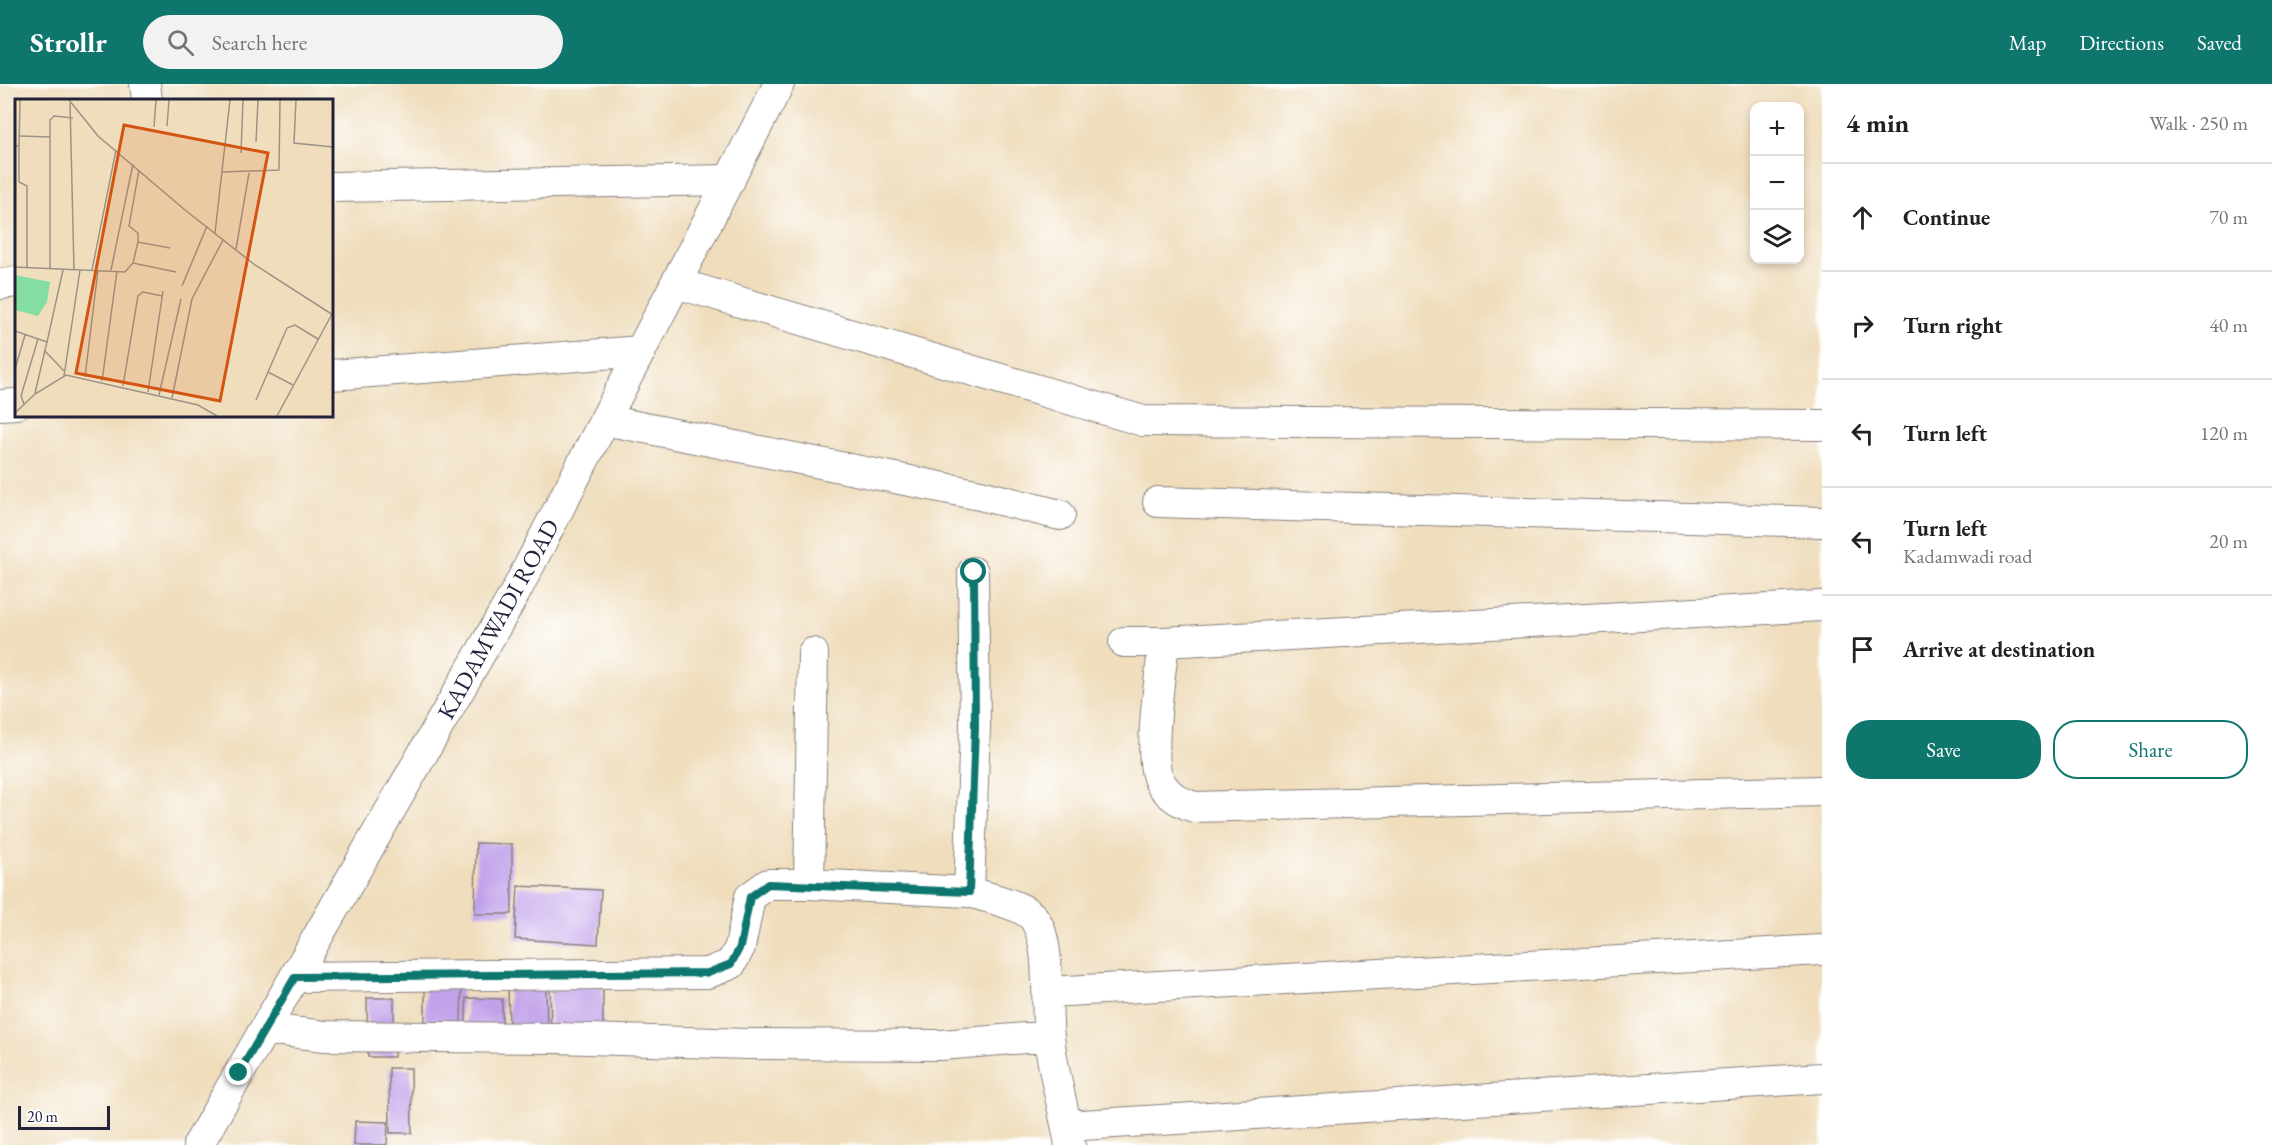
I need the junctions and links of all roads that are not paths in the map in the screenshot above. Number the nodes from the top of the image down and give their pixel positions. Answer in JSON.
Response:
{"nodes":[{"id":1,"x":145,"y":84,"type":"edge"},
{"id":2,"x":779,"y":84,"type":"edge"},
{"id":3,"x":147,"y":99,"type":"edge"},
{"id":4,"x":730,"y":180,"type":"junction"},
{"id":5,"x":333,"y":187,"type":"edge"},
{"id":6,"x":15,"y":282,"type":"edge"},
{"id":7,"x":676,"y":283,"type":"junction"},
{"id":8,"x":0,"y":284,"type":"edge"},
{"id":9,"x":641,"y":351,"type":"junction"},
{"id":10,"x":333,"y":375,"type":"edge"},
{"id":11,"x":15,"y":404,"type":"edge"},
{"id":12,"x":0,"y":405,"type":"edge"},
{"id":13,"x":605,"y":420,"type":"junction"},
{"id":14,"x":1822,"y":425,"type":"edge"},
{"id":15,"x":1158,"y":502,"type":"dead end"},
{"id":16,"x":1060,"y":515,"type":"dead end"},
{"id":17,"x":1822,"y":522,"type":"edge"},
{"id":18,"x":974,"y":572,"type":"dead end"},
{"id":19,"x":1822,"y":606,"type":"edge"},
{"id":20,"x":1124,"y":642,"type":"dead end"},
{"id":21,"x":1164,"y":642,"type":"junction"},
{"id":22,"x":813,"y":653,"type":"dead end"},
{"id":23,"x":1822,"y":791,"type":"edge"},
{"id":24,"x":809,"y":884,"type":"junction"},
{"id":25,"x":969,"y":892,"type":"junction"},
{"id":26,"x":1822,"y":950,"type":"edge"},
{"id":27,"x":295,"y":977,"type":"junction"},
{"id":28,"x":1048,"y":992,"type":"junction"},
{"id":29,"x":265,"y":1029,"type":"junction"},
{"id":30,"x":1049,"y":1036,"type":"junction"},
{"id":31,"x":1822,"y":1078,"type":"edge"},
{"id":32,"x":1068,"y":1136,"type":"edge"},
{"id":33,"x":198,"y":1145,"type":"edge"}],
"edges":[{"from":1,"to":3,"type":"street"},
{"from":2,"to":4,"type":"street","name":"KADAMWADI ROAD"},
{"from":4,"to":5,"type":"street"},
{"from":4,"to":7,"type":"street","name":"KADAMWADI ROAD"},
{"from":6,"to":8,"type":"street"},
{"from":7,"to":9,"type":"street","name":"KADAMWADI ROAD"},
{"from":7,"to":14,"type":"street"},
{"from":9,"to":10,"type":"street"},
{"from":9,"to":13,"type":"street","name":"KADAMWADI ROAD"},
{"from":11,"to":12,"type":"street"},
{"from":13,"to":16,"type":"street"},
{"from":13,"to":27,"type":"street","name":"KADAMWADI ROAD"},
{"from":15,"to":17,"type":"street"},
{"from":18,"to":25,"type":"street"},
{"from":19,"to":21,"type":"street"},
{"from":20,"to":21,"type":"street"},
{"from":21,"to":23,"type":"street"},
{"from":22,"to":24,"type":"street"},
{"from":24,"to":25,"type":"street"},
{"from":24,"to":27,"type":"street"},
{"from":25,"to":28,"type":"street"},
{"from":26,"to":28,"type":"street"},
{"from":27,"to":29,"type":"street","name":"KADAMWADI ROAD"},
{"from":28,"to":30,"type":"street"},
{"from":29,"to":30,"type":"street"},
{"from":29,"to":33,"type":"street","name":"KADAMWADI ROAD"},
{"from":30,"to":32,"type":"street"},
{"from":31,"to":32,"type":"street"}]}
